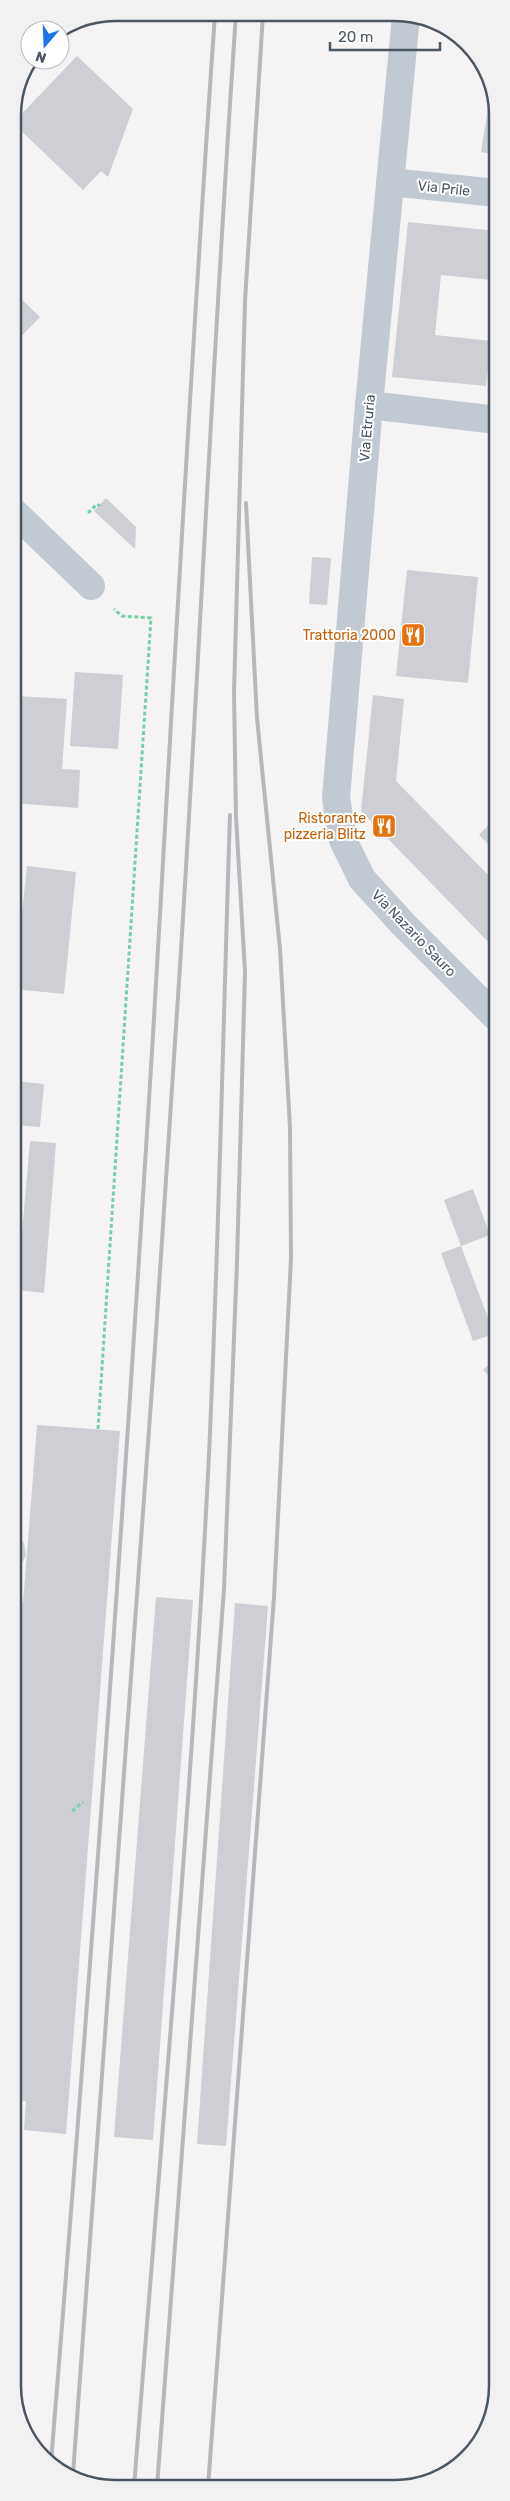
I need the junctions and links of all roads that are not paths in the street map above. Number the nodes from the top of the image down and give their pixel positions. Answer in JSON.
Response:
{"nodes":[{"id":1,"x":405,"y":22,"type":"edge"},
{"id":2,"x":390,"y":182,"type":"junction"},
{"id":3,"x":489,"y":192,"type":"edge"},
{"id":4,"x":369,"y":405,"type":"junction"},
{"id":5,"x":489,"y":419,"type":"edge"},
{"id":6,"x":21,"y":519,"type":"edge"},
{"id":7,"x":91,"y":586,"type":"dead end"},
{"id":8,"x":343,"y":840,"type":"joint"},
{"id":9,"x":489,"y":1010,"type":"edge"}],
"edges":[{"from":1,"to":2,"type":"street","name":"Via Etruria"},
{"from":2,"to":3,"type":"street","name":"Via Prile"},
{"from":2,"to":4,"type":"street","name":"Via Etruria"},
{"from":4,"to":5,"type":"street"},
{"from":4,"to":8,"type":"street","name":"Via Etruria"},
{"from":6,"to":7,"type":"street"},
{"from":8,"to":9,"type":"street","name":"Via Nazario Sauro"}]}
